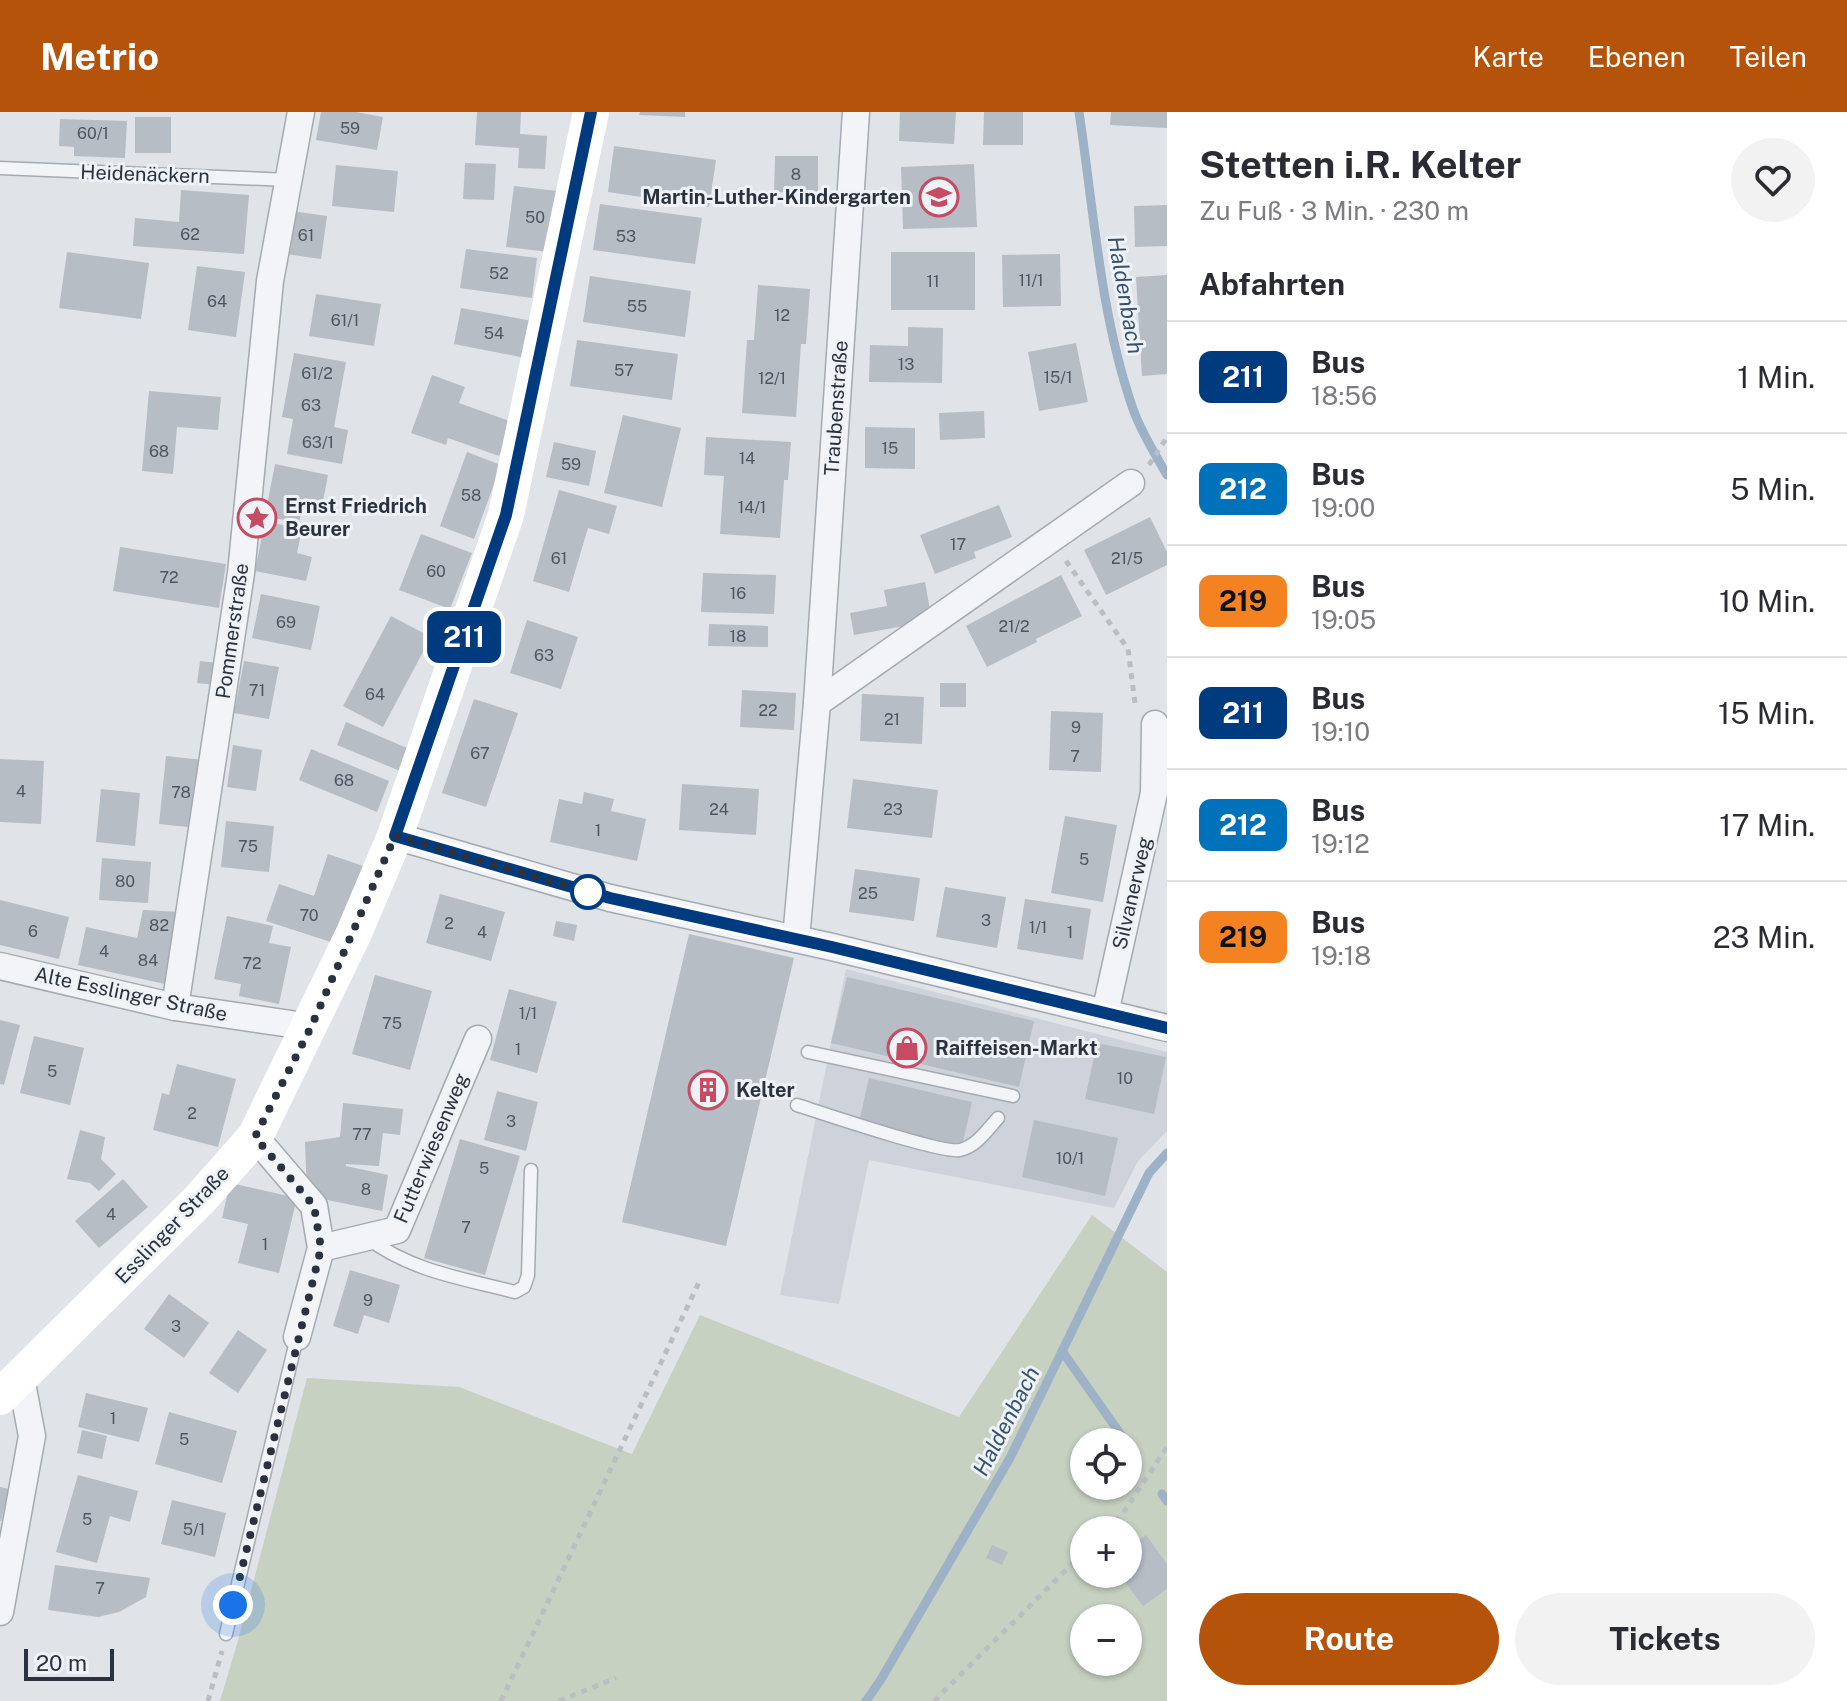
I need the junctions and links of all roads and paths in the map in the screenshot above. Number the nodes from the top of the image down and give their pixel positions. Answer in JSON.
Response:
{"nodes":[{"id":1,"x":301,"y":112,"type":"edge"},
{"id":2,"x":591,"y":112,"type":"edge"},
{"id":3,"x":856,"y":112,"type":"edge"},
{"id":4,"x":0,"y":168,"type":"edge"},
{"id":5,"x":289,"y":180,"type":"junction"},
{"id":6,"x":1167,"y":437,"type":"edge"},
{"id":7,"x":1138,"y":477,"type":"joint"},
{"id":8,"x":1052,"y":541,"type":"junction"},
{"id":9,"x":817,"y":703,"type":"junction"},
{"id":10,"x":1155,"y":724,"type":"joint"},
{"id":11,"x":395,"y":836,"type":"junction"},
{"id":12,"x":796,"y":939,"type":"junction"},
{"id":13,"x":0,"y":966,"type":"edge"},
{"id":14,"x":175,"y":1007,"type":"junction"},
{"id":15,"x":1105,"y":1013,"type":"junction"},
{"id":16,"x":311,"y":1027,"type":"junction"},
{"id":17,"x":1167,"y":1028,"type":"edge"},
{"id":18,"x":478,"y":1039,"type":"dead end"},
{"id":19,"x":808,"y":1052,"type":"dead end"},
{"id":20,"x":1013,"y":1096,"type":"dead end"},
{"id":21,"x":797,"y":1105,"type":"dead end"},
{"id":22,"x":998,"y":1118,"type":"dead end"},
{"id":23,"x":255,"y":1137,"type":"junction"},
{"id":24,"x":531,"y":1170,"type":"dead end"},
{"id":25,"x":367,"y":1237,"type":"junction"},
{"id":26,"x":321,"y":1248,"type":"junction"},
{"id":27,"x":701,"y":1278,"type":"dead end"},
{"id":28,"x":297,"y":1337,"type":"joint"},
{"id":29,"x":10,"y":1387,"type":"edge"},
{"id":30,"x":1167,"y":1447,"type":"edge"},
{"id":31,"x":1121,"y":1516,"type":"edge"},
{"id":32,"x":1070,"y":1566,"type":"edge"},
{"id":33,"x":0,"y":1612,"type":"edge"},
{"id":34,"x":226,"y":1634,"type":"joint"},
{"id":35,"x":616,"y":1678,"type":"dead end"},
{"id":36,"x":208,"y":1701,"type":"edge"},
{"id":37,"x":501,"y":1701,"type":"edge"},
{"id":38,"x":559,"y":1701,"type":"edge"},
{"id":39,"x":934,"y":1701,"type":"edge"}],
"edges":[{"from":1,"to":5,"type":"street","name":"Pommerstraße"},
{"from":2,"to":11,"type":"main road","name":"Esslinger Straße"},
{"from":3,"to":9,"type":"street","name":"Traubenstraße"},
{"from":4,"to":5,"type":"lane","name":"Heidenäckern"},
{"from":5,"to":14,"type":"street","name":"Pommerstraße"},
{"from":6,"to":7,"type":"path"},
{"from":7,"to":8,"type":"street"},
{"from":8,"to":9,"type":"street"},
{"from":8,"to":10,"type":"path"},
{"from":9,"to":12,"type":"street","name":"Traubenstraße"},
{"from":10,"to":15,"type":"street","name":"Silvanerweg"},
{"from":11,"to":12,"type":"street"},
{"from":11,"to":16,"type":"main road","name":"Esslinger Straße"},
{"from":12,"to":15,"type":"street"},
{"from":13,"to":14,"type":"street","name":"Alte Esslinger Straße"},
{"from":14,"to":16,"type":"street","name":"Alte Esslinger Straße"},
{"from":15,"to":17,"type":"street"},
{"from":16,"to":23,"type":"main road","name":"Esslinger Straße"},
{"from":18,"to":25,"type":"street","name":"Futterwiesenweg"},
{"from":19,"to":20,"type":"lane"},
{"from":21,"to":22,"type":"lane"},
{"from":23,"to":26,"type":"street"},
{"from":23,"to":29,"type":"main road","name":"Esslinger Straße"},
{"from":24,"to":25,"type":"lane"},
{"from":25,"to":26,"type":"street","name":"Futterwiesenweg"},
{"from":26,"to":28,"type":"street"},
{"from":27,"to":37,"type":"path"},
{"from":28,"to":34,"type":"lane"},
{"from":29,"to":33,"type":"street"},
{"from":30,"to":31,"type":"path"},
{"from":32,"to":39,"type":"path"},
{"from":34,"to":36,"type":"path"},
{"from":35,"to":38,"type":"path"}]}
